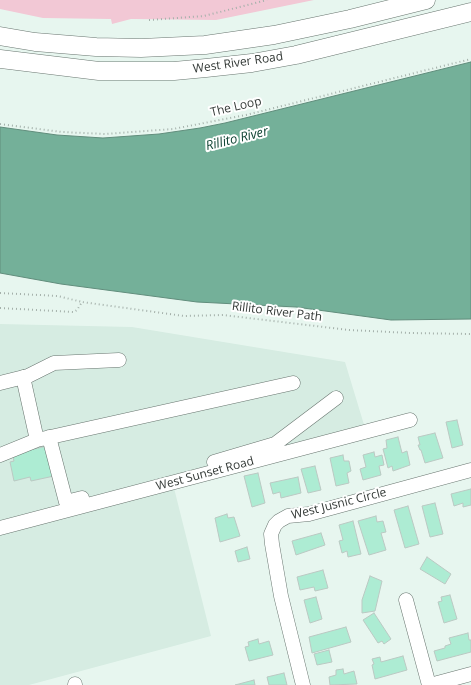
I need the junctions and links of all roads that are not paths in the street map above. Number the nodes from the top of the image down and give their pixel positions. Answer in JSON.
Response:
{"nodes":[{"id":1,"x":426,"y":0,"type":"edge"},
{"id":2,"x":471,"y":12,"type":"edge"},
{"id":3,"x":0,"y":36,"type":"edge"},
{"id":4,"x":173,"y":46,"type":"junction"},
{"id":5,"x":0,"y":59,"type":"edge"},
{"id":6,"x":174,"y":70,"type":"junction"},
{"id":7,"x":119,"y":360,"type":"dead end"},
{"id":8,"x":23,"y":377,"type":"junction"},
{"id":9,"x":0,"y":383,"type":"edge"},
{"id":10,"x":293,"y":383,"type":"dead end"},
{"id":11,"x":336,"y":398,"type":"dead end"},
{"id":12,"x":410,"y":420,"type":"dead end"},
{"id":13,"x":43,"y":438,"type":"junction"},
{"id":14,"x":0,"y":455,"type":"edge"},
{"id":15,"x":471,"y":470,"type":"edge"},
{"id":16,"x":0,"y":528,"type":"edge"},
{"id":17,"x":406,"y":600,"type":"dead end"},
{"id":18,"x":471,"y":674,"type":"edge"},
{"id":19,"x":302,"y":685,"type":"edge"},
{"id":20,"x":429,"y":685,"type":"edge"}],
"edges":[{"from":1,"to":4,"type":"main road","name":"West River Road"},
{"from":2,"to":6,"type":"main road","name":"West River Road"},
{"from":3,"to":4,"type":"main road","name":"West River Road"},
{"from":4,"to":6,"type":"main road"},
{"from":5,"to":6,"type":"main road","name":"West River Road"},
{"from":7,"to":8,"type":"street"},
{"from":8,"to":9,"type":"street"},
{"from":8,"to":13,"type":"street"},
{"from":10,"to":13,"type":"street"},
{"from":11,"to":13,"type":"street"},
{"from":12,"to":16,"type":"street","name":"West Sunset Road"},
{"from":13,"to":14,"type":"street"},
{"from":15,"to":19,"type":"street","name":"West Jusnic Circle"},
{"from":17,"to":20,"type":"street"},
{"from":18,"to":20,"type":"street"}]}
